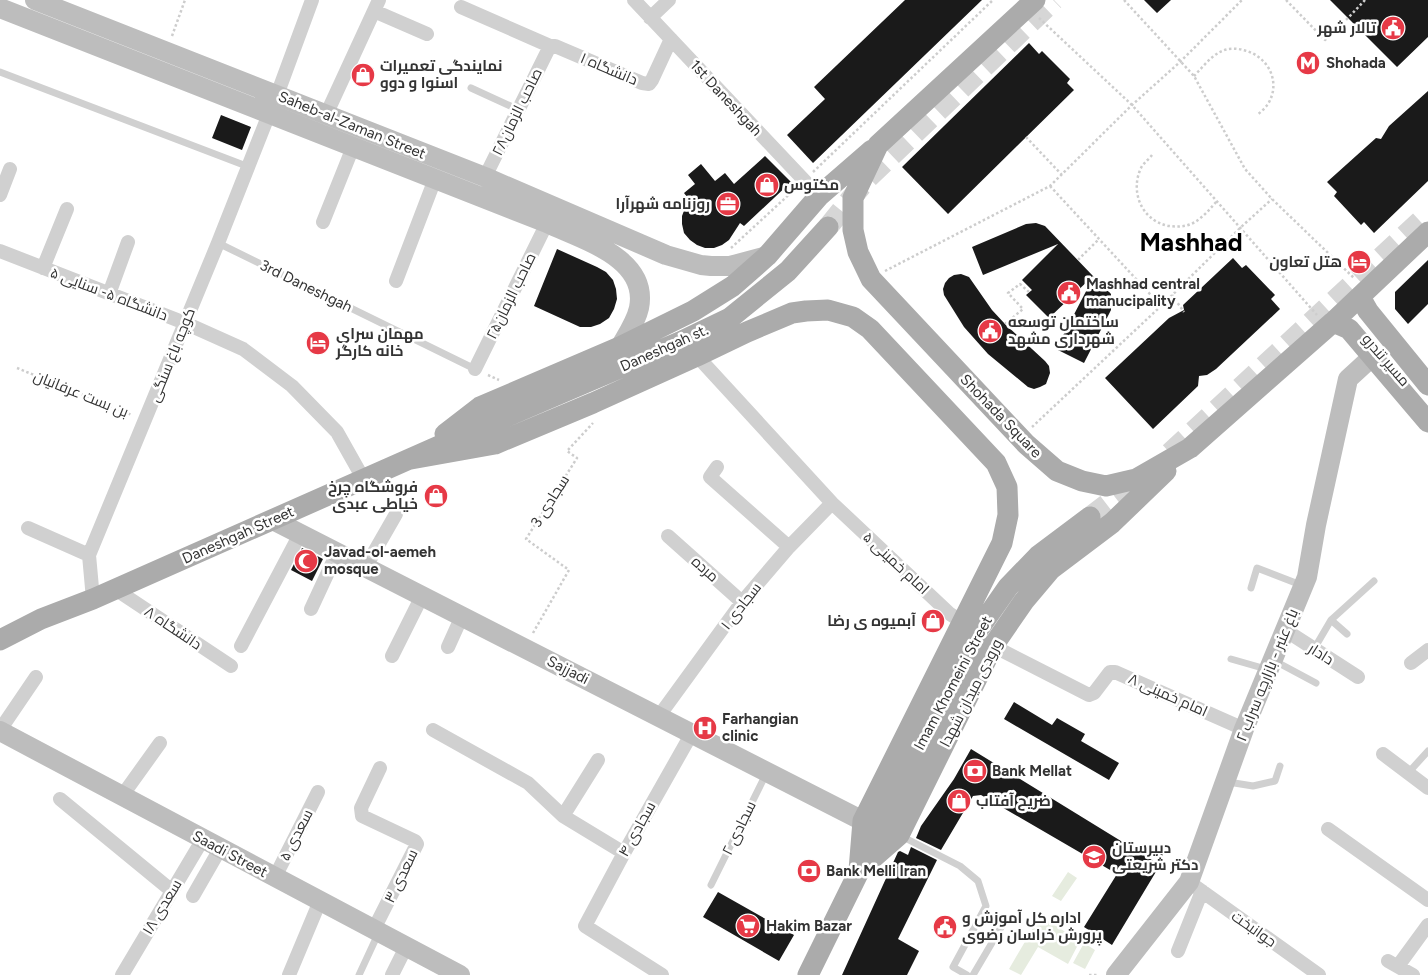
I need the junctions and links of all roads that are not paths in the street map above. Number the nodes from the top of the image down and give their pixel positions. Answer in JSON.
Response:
{"nodes":[{"id":1,"x":35,"y":0,"type":"edge"},
{"id":2,"x":312,"y":0,"type":"edge"},
{"id":3,"x":634,"y":0,"type":"edge"},
{"id":4,"x":669,"y":0,"type":"edge"},
{"id":5,"x":1029,"y":2,"type":"edge"},
{"id":6,"x":376,"y":5,"type":"edge"},
{"id":7,"x":461,"y":7,"type":"dead end"},
{"id":8,"x":0,"y":8,"type":"edge"},
{"id":9,"x":650,"y":18,"type":"junction"},
{"id":10,"x":427,"y":34,"type":"dead end"},
{"id":11,"x":670,"y":39,"type":"junction"},
{"id":12,"x":550,"y":46,"type":"junction"},
{"id":13,"x":0,"y":72,"type":"edge"},
{"id":14,"x":471,"y":88,"type":"dead end"},
{"id":15,"x":277,"y":95,"type":"junction"},
{"id":16,"x":519,"y":110,"type":"junction"},
{"id":17,"x":270,"y":114,"type":"junction"},
{"id":18,"x":326,"y":115,"type":"junction"},
{"id":19,"x":878,"y":145,"type":"junction"},
{"id":20,"x":353,"y":147,"type":"junction"},
{"id":21,"x":249,"y":167,"type":"junction"},
{"id":22,"x":10,"y":169,"type":"dead end"},
{"id":23,"x":485,"y":178,"type":"junction"},
{"id":24,"x":435,"y":179,"type":"junction"},
{"id":25,"x":812,"y":188,"type":"junction"},
{"id":26,"x":0,"y":195,"type":"edge"},
{"id":27,"x":67,"y":209,"type":"dead end"},
{"id":28,"x":324,"y":222,"type":"dead end"},
{"id":29,"x":547,"y":223,"type":"junction"},
{"id":30,"x":828,"y":227,"type":"tunnel mouth"},
{"id":31,"x":1428,"y":232,"type":"edge"},
{"id":32,"x":128,"y":242,"type":"dead end"},
{"id":33,"x":218,"y":243,"type":"junction"},
{"id":34,"x":0,"y":252,"type":"edge"},
{"id":35,"x":767,"y":256,"type":"junction"},
{"id":36,"x":42,"y":268,"type":"junction"},
{"id":37,"x":396,"y":282,"type":"dead end"},
{"id":38,"x":1364,"y":293,"type":"junction"},
{"id":39,"x":109,"y":294,"type":"junction"},
{"id":40,"x":1341,"y":321,"type":"junction"},
{"id":41,"x":185,"y":323,"type":"junction"},
{"id":42,"x":1361,"y":330,"type":"dead end"},
{"id":43,"x":620,"y":347,"type":"junction"},
{"id":44,"x":697,"y":356,"type":"junction"},
{"id":45,"x":1372,"y":357,"type":"junction"},
{"id":46,"x":475,"y":369,"type":"joint"},
{"id":47,"x":1428,"y":385,"type":"edge"},
{"id":48,"x":1428,"y":422,"type":"edge"},
{"id":49,"x":475,"y":430,"type":"joint"},
{"id":50,"x":1190,"y":448,"type":"junction"},
{"id":51,"x":411,"y":460,"type":"junction"},
{"id":52,"x":717,"y":467,"type":"dead end"},
{"id":53,"x":364,"y":480,"type":"junction"},
{"id":54,"x":832,"y":503,"type":"junction"},
{"id":55,"x":396,"y":514,"type":"dead end"},
{"id":56,"x":1090,"y":518,"type":"tunnel mouth"},
{"id":57,"x":273,"y":520,"type":"junction"},
{"id":58,"x":28,"y":528,"type":"dead end"},
{"id":59,"x":300,"y":534,"type":"junction"},
{"id":60,"x":668,"y":536,"type":"dead end"},
{"id":61,"x":790,"y":547,"type":"junction"},
{"id":62,"x":337,"y":553,"type":"junction"},
{"id":63,"x":89,"y":555,"type":"junction"},
{"id":64,"x":365,"y":568,"type":"junction"},
{"id":65,"x":1374,"y":581,"type":"dead end"},
{"id":66,"x":1303,"y":586,"type":"junction"},
{"id":67,"x":1251,"y":588,"type":"dead end"},
{"id":68,"x":115,"y":589,"type":"junction"},
{"id":69,"x":422,"y":596,"type":"junction"},
{"id":70,"x":93,"y":599,"type":"junction"},
{"id":71,"x":742,"y":602,"type":"junction"},
{"id":72,"x":311,"y":609,"type":"dead end"},
{"id":73,"x":462,"y":616,"type":"junction"},
{"id":74,"x":1331,"y":620,"type":"junction"},
{"id":75,"x":961,"y":622,"type":"junction"},
{"id":76,"x":1285,"y":630,"type":"junction"},
{"id":77,"x":1347,"y":634,"type":"dead end"},
{"id":78,"x":0,"y":640,"type":"edge"},
{"id":79,"x":241,"y":646,"type":"dead end"},
{"id":80,"x":993,"y":646,"type":"junction"},
{"id":81,"x":448,"y":647,"type":"dead end"},
{"id":82,"x":1314,"y":649,"type":"junction"},
{"id":83,"x":1428,"y":650,"type":"edge"},
{"id":84,"x":392,"y":656,"type":"dead end"},
{"id":85,"x":1231,"y":659,"type":"dead end"},
{"id":86,"x":1411,"y":663,"type":"dead end"},
{"id":87,"x":1271,"y":665,"type":"junction"},
{"id":88,"x":231,"y":666,"type":"dead end"},
{"id":89,"x":36,"y":677,"type":"dead end"},
{"id":90,"x":1358,"y":677,"type":"dead end"},
{"id":91,"x":1316,"y":683,"type":"dead end"},
{"id":92,"x":659,"y":716,"type":"junction"},
{"id":93,"x":1244,"y":729,"type":"junction"},
{"id":94,"x":433,"y":730,"type":"dead end"},
{"id":95,"x":0,"y":731,"type":"edge"},
{"id":96,"x":692,"y":733,"type":"junction"},
{"id":97,"x":160,"y":743,"type":"dead end"},
{"id":98,"x":1428,"y":751,"type":"edge"},
{"id":99,"x":1383,"y":754,"type":"dead end"},
{"id":100,"x":598,"y":760,"type":"dead end"},
{"id":101,"x":1280,"y":766,"type":"dead end"},
{"id":102,"x":380,"y":768,"type":"dead end"},
{"id":103,"x":767,"y":772,"type":"junction"},
{"id":104,"x":1408,"y":772,"type":"junction"},
{"id":105,"x":1225,"y":781,"type":"junction"},
{"id":106,"x":1428,"y":788,"type":"edge"},
{"id":107,"x":318,"y":792,"type":"dead end"},
{"id":108,"x":122,"y":796,"type":"junction"},
{"id":109,"x":60,"y":799,"type":"dead end"},
{"id":110,"x":563,"y":816,"type":"junction"},
{"id":111,"x":881,"y":827,"type":"junction"},
{"id":112,"x":1328,"y":829,"type":"dead end"},
{"id":113,"x":212,"y":844,"type":"junction"},
{"id":114,"x":624,"y":853,"type":"junction"},
{"id":115,"x":275,"y":877,"type":"junction"},
{"id":116,"x":711,"y":885,"type":"dead end"},
{"id":117,"x":1195,"y":887,"type":"junction"},
{"id":118,"x":172,"y":891,"type":"junction"},
{"id":119,"x":193,"y":896,"type":"dead end"},
{"id":120,"x":1428,"y":900,"type":"edge"},
{"id":121,"x":320,"y":901,"type":"junction"},
{"id":122,"x":1006,"y":919,"type":"dead end"},
{"id":123,"x":1428,"y":925,"type":"edge"},
{"id":124,"x":376,"y":931,"type":"junction"},
{"id":125,"x":406,"y":947,"type":"junction"},
{"id":126,"x":1178,"y":951,"type":"dead end"},
{"id":127,"x":122,"y":975,"type":"edge"},
{"id":128,"x":289,"y":975,"type":"edge"},
{"id":129,"x":359,"y":975,"type":"edge"},
{"id":130,"x":392,"y":975,"type":"edge"},
{"id":131,"x":458,"y":975,"type":"edge"},
{"id":132,"x":662,"y":975,"type":"edge"},
{"id":133,"x":808,"y":975,"type":"edge"},
{"id":134,"x":967,"y":975,"type":"edge"},
{"id":135,"x":973,"y":975,"type":"edge"},
{"id":136,"x":1116,"y":975,"type":"edge"},
{"id":137,"x":1319,"y":975,"type":"edge"},
{"id":138,"x":1413,"y":975,"type":"edge"}],
"edges":[{"from":1,"to":15,"type":"main road","name":"Saheb-al-Zaman Street"},
{"from":2,"to":15,"type":"street"},
{"from":3,"to":9,"type":"street","name":"1st Daneshgah"},
{"from":4,"to":9,"type":"street"},
{"from":5,"to":19,"type":"main road","name":"Shohada Square"},
{"from":6,"to":10,"type":"street"},
{"from":6,"to":18,"type":"street"},
{"from":7,"to":12,"type":"street"},
{"from":8,"to":17,"type":"main road"},
{"from":9,"to":11,"type":"street","name":"1st Daneshgah"},
{"from":11,"to":12,"type":"street","name":"دانشگاه ۱"},
{"from":11,"to":25,"type":"street","name":"1st Daneshgah"},
{"from":12,"to":16,"type":"street","name":"صاحب الزمان۲۸"},
{"from":13,"to":21,"type":"lane"},
{"from":14,"to":16,"type":"lane"},
{"from":15,"to":18,"type":"main road","name":"Saheb-al-Zaman Street"},
{"from":16,"to":23,"type":"street","name":"صاحب الزمان۲۸"},
{"from":17,"to":20,"type":"main road"},
{"from":17,"to":21,"type":"street","name":"کوچه باغ سنگی"},
{"from":18,"to":23,"type":"main road","name":"Saheb-al-Zaman Street"},
{"from":19,"to":25,"type":"main road"},
{"from":19,"to":50,"type":"main road","name":"Shohada Square"},
{"from":20,"to":24,"type":"main road"},
{"from":20,"to":28,"type":"street"},
{"from":21,"to":33,"type":"street","name":"کوچه باغ سنگی"},
{"from":22,"to":26,"type":"street"},
{"from":23,"to":35,"type":"main road","name":"Saheb-al-Zaman Street"},
{"from":24,"to":29,"type":"main road"},
{"from":24,"to":37,"type":"street"},
{"from":25,"to":35,"type":"main road"},
{"from":27,"to":36,"type":"street"},
{"from":29,"to":43,"type":"main road"},
{"from":29,"to":46,"type":"street","name":"صاحب الزمان۲۵"},
{"from":30,"to":49,"type":"main road","name":"Daneshgah st."},
{"from":31,"to":38,"type":"main road","name":"Shohada Square"},
{"from":32,"to":39,"type":"street"},
{"from":33,"to":41,"type":"street","name":"کوچه باغ سنگی"},
{"from":33,"to":46,"type":"lane","name":"3rd Daneshgah"},
{"from":34,"to":36,"type":"street","name":"دانشگاه ۵- سنایی ۵"},
{"from":35,"to":43,"type":"main road"},
{"from":36,"to":39,"type":"street","name":"دانشگاه ۵- سنایی ۵"},
{"from":38,"to":40,"type":"main road","name":"Shohada Square"},
{"from":38,"to":47,"type":"main road"},
{"from":39,"to":41,"type":"street","name":"دانشگاه ۵- سنایی ۵"},
{"from":40,"to":42,"type":"lane","name":"مسیر تندرو"},
{"from":40,"to":45,"type":"main road"},
{"from":40,"to":50,"type":"main road","name":"Shohada Square"},
{"from":41,"to":53,"type":"street","name":"دانشگاه ۵- سنایی ۵"},
{"from":41,"to":63,"type":"street","name":"کوچه باغ سنگی"},
{"from":43,"to":51,"type":"main road"},
{"from":44,"to":51,"type":"main road"},
{"from":44,"to":54,"type":"street","name":"امام خمینی ۵"},
{"from":44,"to":75,"type":"main road"},
{"from":45,"to":48,"type":"main road"},
{"from":45,"to":66,"type":"main road","name":"باغ عنبر - بازارچه سراب ۲"},
{"from":49,"to":51,"type":"main road","name":"Daneshgah Street"},
{"from":50,"to":80,"type":"main road","name":"ورودی میدان شهدا"},
{"from":51,"to":53,"type":"main road","name":"Daneshgah Street"},
{"from":52,"to":61,"type":"street"},
{"from":53,"to":57,"type":"main road","name":"Daneshgah Street"},
{"from":54,"to":61,"type":"street","name":"سجادی ۱"},
{"from":54,"to":75,"type":"street","name":"امام خمینی ۵"},
{"from":55,"to":64,"type":"street"},
{"from":56,"to":111,"type":"main road","name":"Imam Khomeini Street"},
{"from":57,"to":59,"type":"main road","name":"Sajjadi"},
{"from":57,"to":68,"type":"main road","name":"Daneshgah Street"},
{"from":58,"to":63,"type":"street"},
{"from":59,"to":62,"type":"main road","name":"Sajjadi"},
{"from":59,"to":79,"type":"street"},
{"from":60,"to":71,"type":"street","name":"مرده"},
{"from":61,"to":71,"type":"street","name":"سجادی ۱"},
{"from":62,"to":64,"type":"main road","name":"Sajjadi"},
{"from":62,"to":72,"type":"street"},
{"from":63,"to":70,"type":"street","name":"کوچه باغ سنگی"},
{"from":64,"to":69,"type":"main road","name":"Sajjadi"},
{"from":65,"to":74,"type":"lane"},
{"from":66,"to":67,"type":"lane"},
{"from":66,"to":76,"type":"main road","name":"باغ عنبر - بازارچه سراب ۲"},
{"from":68,"to":70,"type":"main road","name":"Daneshgah Street"},
{"from":68,"to":88,"type":"street","name":"دانشگاه ۸"},
{"from":69,"to":73,"type":"main road","name":"Sajjadi"},
{"from":69,"to":84,"type":"street"},
{"from":70,"to":78,"type":"main road","name":"Daneshgah Street"},
{"from":71,"to":92,"type":"street","name":"سجادی ۱"},
{"from":73,"to":81,"type":"street"},
{"from":73,"to":92,"type":"main road","name":"Sajjadi"},
{"from":74,"to":77,"type":"lane"},
{"from":74,"to":82,"type":"lane"},
{"from":75,"to":111,"type":"main road"},
{"from":76,"to":82,"type":"street","name":"دادار"},
{"from":76,"to":87,"type":"main road","name":"باغ عنبر - بازارچه سراب ۲"},
{"from":80,"to":93,"type":"street","name":"امام خمینی ۸"},
{"from":80,"to":111,"type":"main road","name":"ورودی میدان شهدا"},
{"from":82,"to":90,"type":"street","name":"دادار"},
{"from":83,"to":86,"type":"street"},
{"from":85,"to":87,"type":"lane"},
{"from":87,"to":91,"type":"lane"},
{"from":87,"to":93,"type":"main road","name":"باغ عنبر - بازارچه سراب ۲"},
{"from":89,"to":95,"type":"street"},
{"from":92,"to":96,"type":"main road","name":"Sajjadi"},
{"from":93,"to":105,"type":"main road","name":"باغ عنبر - بازارچه سراب ۲"},
{"from":94,"to":110,"type":"street"},
{"from":95,"to":108,"type":"main road","name":"Saadi Street"},
{"from":96,"to":103,"type":"main road","name":"Sajjadi"},
{"from":96,"to":114,"type":"street","name":"سجادی ۴"},
{"from":97,"to":108,"type":"street"},
{"from":98,"to":104,"type":"lane"},
{"from":99,"to":104,"type":"street"},
{"from":100,"to":110,"type":"street"},
{"from":101,"to":105,"type":"lane"},
{"from":102,"to":124,"type":"street","name":"سعدی ۳"},
{"from":103,"to":111,"type":"main road","name":"Sajjadi"},
{"from":103,"to":116,"type":"lane","name":"سجادی ۲"},
{"from":104,"to":106,"type":"street"},
{"from":105,"to":117,"type":"main road","name":"باغ عنبر - بازارچه سراب ۲"},
{"from":107,"to":115,"type":"street","name":"سعدی ۵"},
{"from":108,"to":113,"type":"main road","name":"Saadi Street"},
{"from":109,"to":118,"type":"street"},
{"from":110,"to":114,"type":"street"},
{"from":111,"to":133,"type":"main road"},
{"from":111,"to":134,"type":"lane"},
{"from":112,"to":120,"type":"street"},
{"from":113,"to":115,"type":"main road","name":"Saadi Street"},
{"from":113,"to":118,"type":"street","name":"سعدی ۱۸"},
{"from":113,"to":119,"type":"street"},
{"from":114,"to":132,"type":"street","name":"سجادی ۴"},
{"from":115,"to":121,"type":"main road","name":"Saadi Street"},
{"from":117,"to":126,"type":"street"},
{"from":117,"to":136,"type":"main road","name":"باغ عنبر - بازارچه سراب ۲"},
{"from":117,"to":137,"type":"street","name":"جوانبخت"},
{"from":118,"to":127,"type":"street","name":"سعدی ۱۸"},
{"from":121,"to":124,"type":"main road","name":"Saadi Street"},
{"from":121,"to":128,"type":"street"},
{"from":122,"to":135,"type":"lane"},
{"from":123,"to":138,"type":"street"},
{"from":124,"to":125,"type":"main road","name":"Saadi Street"},
{"from":124,"to":129,"type":"lane"},
{"from":125,"to":130,"type":"street"},
{"from":125,"to":131,"type":"main road","name":"Saadi Street"}]}
